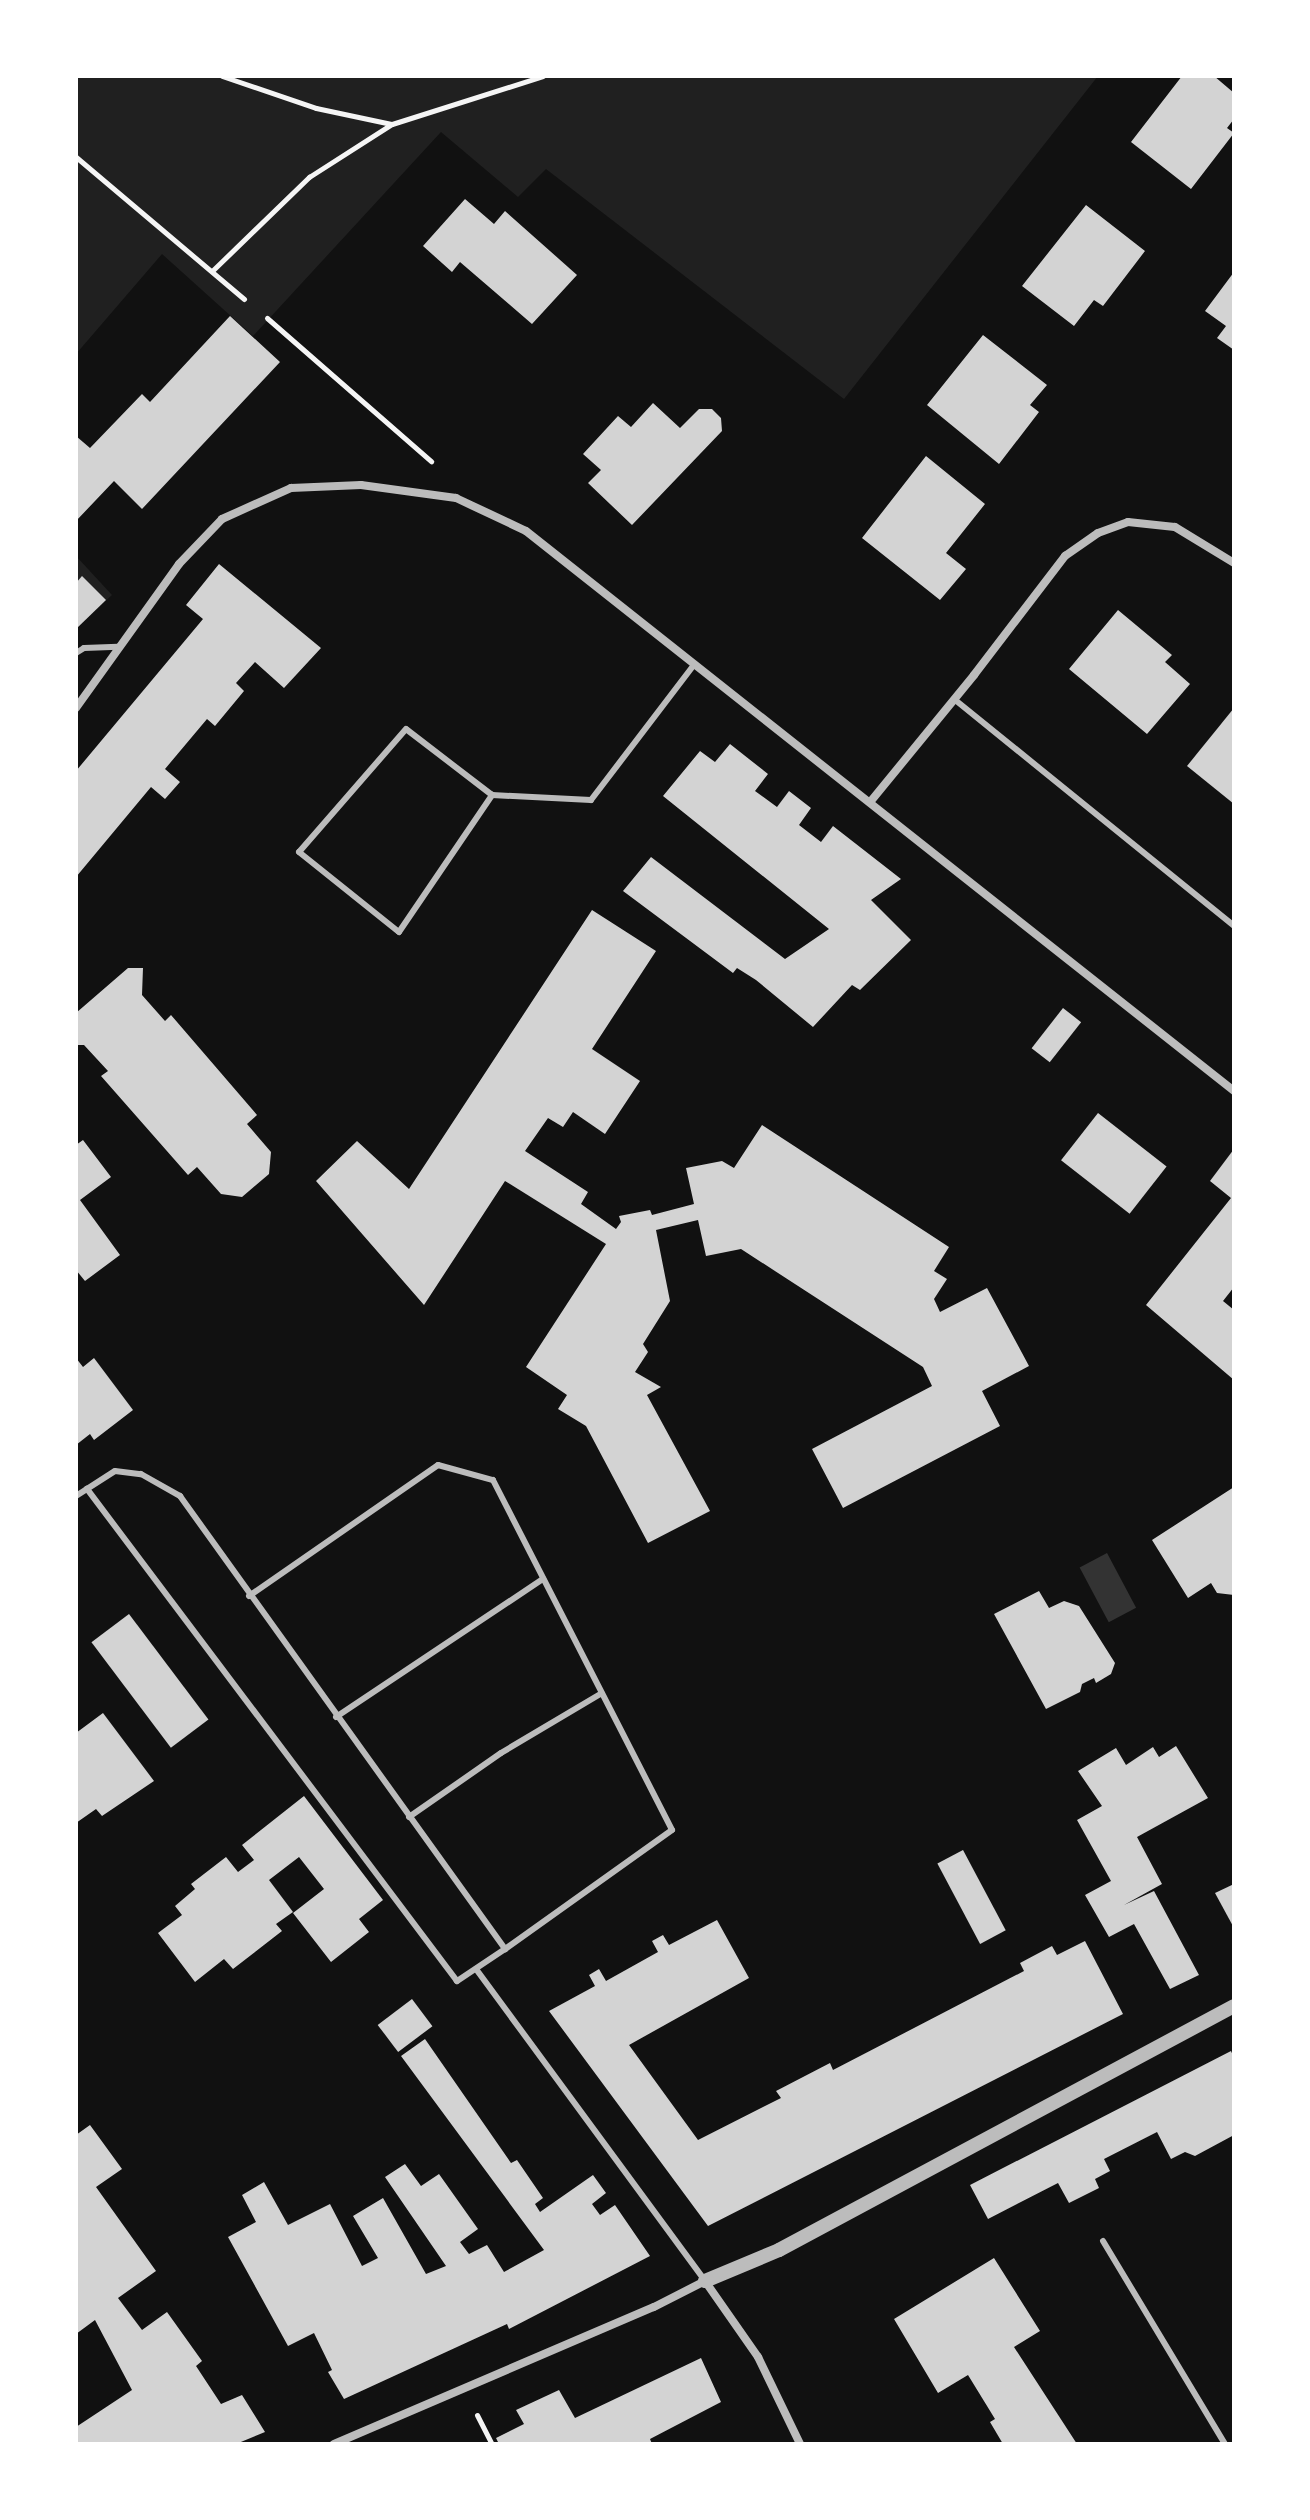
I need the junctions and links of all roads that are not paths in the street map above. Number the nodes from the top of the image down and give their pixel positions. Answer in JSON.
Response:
{"nodes":[{"id":1,"x":1234,"y":563,"type":"edge"},
{"id":2,"x":118,"y":647,"type":"junction"},
{"id":3,"x":76,"y":653,"type":"edge"},
{"id":4,"x":694,"y":665,"type":"junction"},
{"id":5,"x":954,"y":699,"type":"junction"},
{"id":6,"x":76,"y":708,"type":"edge"},
{"id":7,"x":492,"y":795,"type":"junction"},
{"id":8,"x":871,"y":801,"type":"junction"},
{"id":9,"x":1234,"y":926,"type":"edge"},
{"id":10,"x":1234,"y":1091,"type":"edge"},
{"id":11,"x":87,"y":1489,"type":"junction"},
{"id":12,"x":76,"y":1496,"type":"edge"},
{"id":13,"x":543,"y":1579,"type":"junction"},
{"id":14,"x":249,"y":1596,"type":"junction"},
{"id":15,"x":602,"y":1693,"type":"junction"},
{"id":16,"x":336,"y":1717,"type":"junction"},
{"id":17,"x":409,"y":1817,"type":"junction"},
{"id":18,"x":505,"y":1949,"type":"junction"},
{"id":19,"x":476,"y":1969,"type":"junction"},
{"id":20,"x":1234,"y":2006,"type":"edge"},
{"id":21,"x":1103,"y":2241,"type":"dead end"},
{"id":22,"x":705,"y":2281,"type":"junction"},
{"id":23,"x":334,"y":2444,"type":"edge"},
{"id":24,"x":800,"y":2444,"type":"edge"},
{"id":25,"x":1225,"y":2444,"type":"edge"}],
"edges":[{"from":1,"to":5,"type":"street"},
{"from":2,"to":3,"type":"lane"},
{"from":2,"to":4,"type":"street"},
{"from":2,"to":6,"type":"street"},
{"from":4,"to":7,"type":"lane"},
{"from":4,"to":8,"type":"street"},
{"from":5,"to":8,"type":"street"},
{"from":5,"to":9,"type":"lane"},
{"from":7,"to":7,"type":"lane"},
{"from":8,"to":10,"type":"street"},
{"from":11,"to":12,"type":"lane"},
{"from":11,"to":14,"type":"lane"},
{"from":11,"to":19,"type":"lane"},
{"from":13,"to":14,"type":"lane"},
{"from":13,"to":15,"type":"lane"},
{"from":13,"to":16,"type":"lane"},
{"from":14,"to":16,"type":"lane"},
{"from":15,"to":17,"type":"lane"},
{"from":15,"to":18,"type":"lane"},
{"from":16,"to":17,"type":"lane"},
{"from":17,"to":18,"type":"lane"},
{"from":18,"to":19,"type":"lane"},
{"from":19,"to":22,"type":"lane"},
{"from":20,"to":22,"type":"street"},
{"from":21,"to":25,"type":"lane"},
{"from":22,"to":23,"type":"street"},
{"from":22,"to":24,"type":"street"}]}
